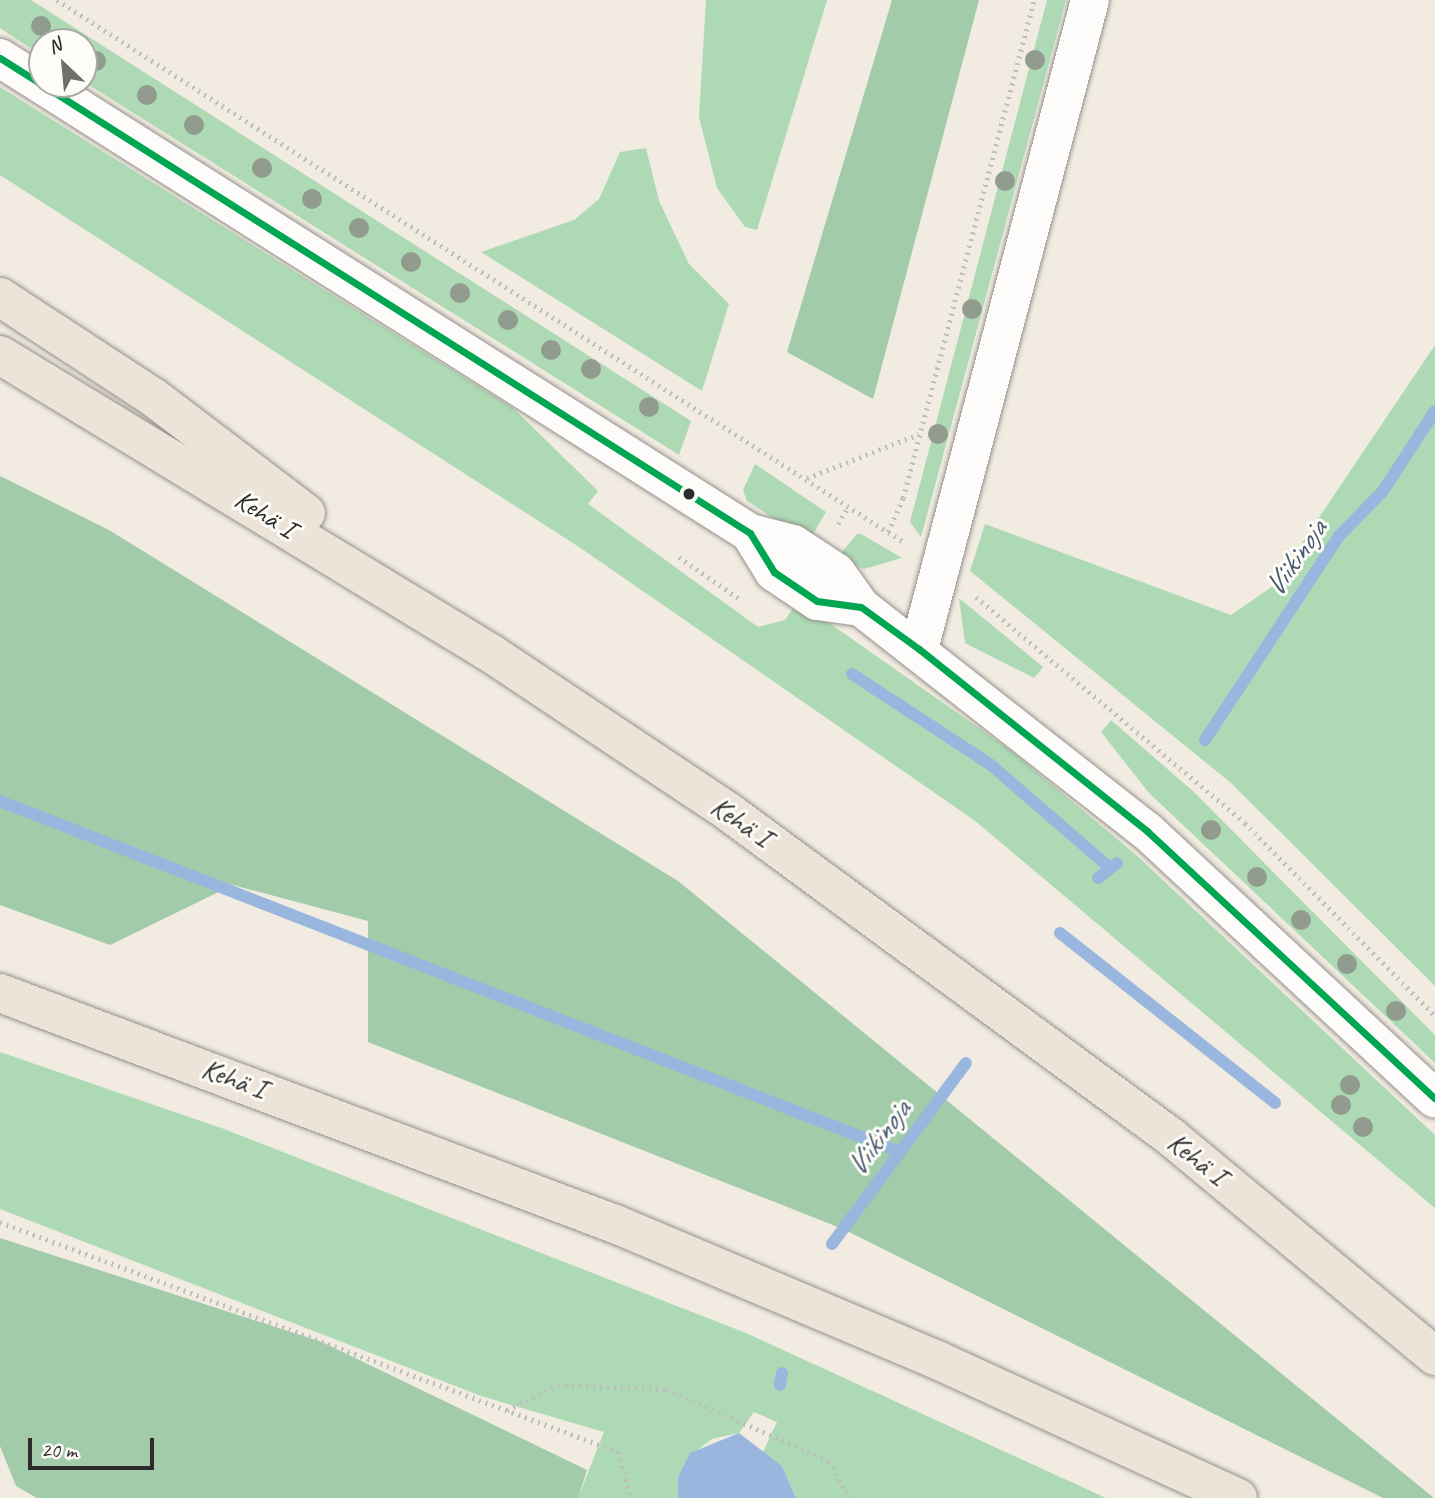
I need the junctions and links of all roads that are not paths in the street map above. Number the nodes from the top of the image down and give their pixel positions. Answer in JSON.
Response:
{"nodes":[{"id":1,"x":1090,"y":0,"type":"edge"},
{"id":2,"x":0,"y":58,"type":"edge"},
{"id":3,"x":0,"y":297,"type":"edge"},
{"id":4,"x":0,"y":355,"type":"edge"},
{"id":5,"x":919,"y":649,"type":"junction"},
{"id":6,"x":492,"y":654,"type":"junction"},
{"id":7,"x":0,"y":993,"type":"edge"},
{"id":8,"x":1435,"y":1099,"type":"edge"},
{"id":9,"x":1435,"y":1356,"type":"edge"},
{"id":10,"x":1238,"y":1498,"type":"edge"}],
"edges":[{"from":1,"to":5,"type":"street"},
{"from":2,"to":5,"type":"street"},
{"from":3,"to":6,"type":"highway"},
{"from":4,"to":6,"type":"highway","name":"Kehä I"},
{"from":5,"to":8,"type":"street"},
{"from":6,"to":9,"type":"highway","name":"Kehä I"},
{"from":7,"to":10,"type":"highway","name":"Kehä I"}]}
